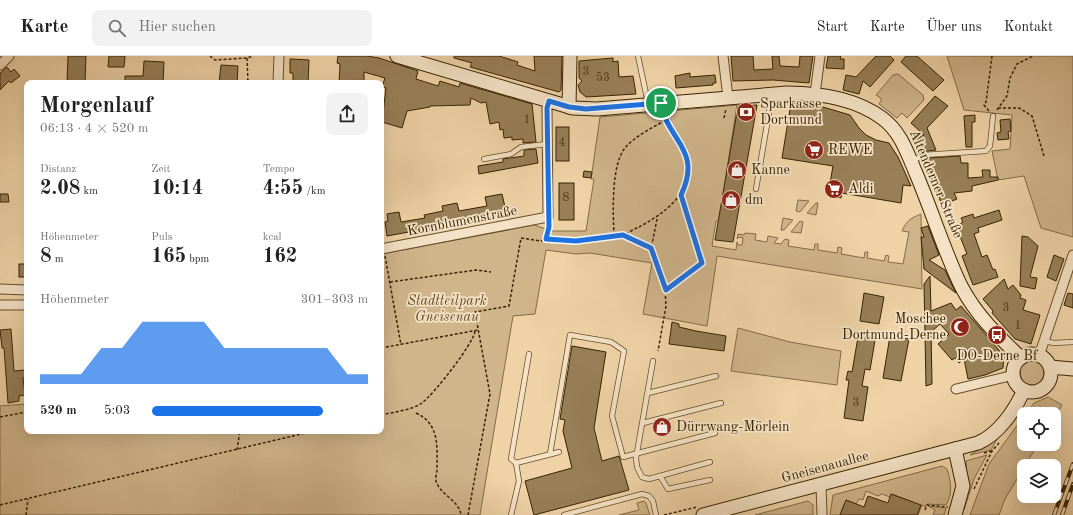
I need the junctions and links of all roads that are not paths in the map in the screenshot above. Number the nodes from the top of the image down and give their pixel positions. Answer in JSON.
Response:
{"nodes":[{"id":1,"x":9,"y":56,"type":"edge"},
{"id":2,"x":280,"y":56,"type":"edge"},
{"id":3,"x":397,"y":56,"type":"edge"},
{"id":4,"x":570,"y":56,"type":"edge"},
{"id":5,"x":638,"y":56,"type":"edge"},
{"id":6,"x":723,"y":56,"type":"edge"},
{"id":7,"x":820,"y":56,"type":"edge"},
{"id":8,"x":0,"y":65,"type":"edge"},
{"id":9,"x":278,"y":80,"type":"edge"},
{"id":10,"x":772,"y":93,"type":"junction"},
{"id":11,"x":815,"y":94,"type":"junction"},
{"id":12,"x":549,"y":101,"type":"junction"},
{"id":13,"x":728,"y":101,"type":"junction"},
{"id":14,"x":648,"y":104,"type":"junction"},
{"id":15,"x":569,"y":107,"type":"junction"},
{"id":16,"x":993,"y":116,"type":"road end"},
{"id":17,"x":547,"y":144,"type":"junction"},
{"id":18,"x":484,"y":159,"type":"dead end"},
{"id":19,"x":912,"y":162,"type":"junction"},
{"id":20,"x":756,"y":189,"type":"dead end"},
{"id":21,"x":384,"y":250,"type":"edge"},
{"id":22,"x":1073,"y":255,"type":"edge"},
{"id":23,"x":0,"y":290,"type":"edge"},
{"id":24,"x":24,"y":290,"type":"edge"},
{"id":25,"x":0,"y":305,"type":"edge"},
{"id":26,"x":24,"y":305,"type":"edge"},
{"id":27,"x":1044,"y":341,"type":"junction"},
{"id":28,"x":1073,"y":342,"type":"edge"},
{"id":29,"x":529,"y":354,"type":"dead end"},
{"id":30,"x":1039,"y":356,"type":"junction"},
{"id":31,"x":1021,"y":358,"type":"junction"},
{"id":32,"x":653,"y":361,"type":"dead end"},
{"id":33,"x":1050,"y":367,"type":"junction"},
{"id":34,"x":1073,"y":369,"type":"edge"},
{"id":35,"x":1014,"y":375,"type":"junction"},
{"id":36,"x":716,"y":376,"type":"dead end"},
{"id":37,"x":956,"y":389,"type":"dead end"},
{"id":38,"x":1024,"y":390,"type":"junction"},
{"id":39,"x":648,"y":393,"type":"junction"},
{"id":40,"x":721,"y":403,"type":"dead end"},
{"id":41,"x":643,"y":423,"type":"junction"},
{"id":42,"x":715,"y":433,"type":"dead end"},
{"id":43,"x":955,"y":449,"type":"junction"},
{"id":44,"x":559,"y":452,"type":"dead end"},
{"id":45,"x":638,"y":453,"type":"junction"},
{"id":46,"x":550,"y":454,"type":"junction"},
{"id":47,"x":710,"y":462,"type":"dead end"},
{"id":48,"x":516,"y":463,"type":"junction"},
{"id":49,"x":660,"y":476,"type":"junction"},
{"id":50,"x":710,"y":480,"type":"dead end"},
{"id":51,"x":821,"y":485,"type":"junction"},
{"id":52,"x":953,"y":511,"type":"edge"},
{"id":53,"x":511,"y":515,"type":"edge"},
{"id":54,"x":564,"y":515,"type":"edge"},
{"id":55,"x":656,"y":515,"type":"edge"},
{"id":56,"x":703,"y":515,"type":"edge"},
{"id":57,"x":822,"y":515,"type":"edge"}],
"edges":[{"from":1,"to":8,"type":"street"},
{"from":2,"to":9,"type":"street"},
{"from":3,"to":12,"type":"main road","name":"Altenderner Straße"},
{"from":4,"to":15,"type":"main road"},
{"from":5,"to":14,"type":"lane"},
{"from":6,"to":13,"type":"street"},
{"from":7,"to":11,"type":"street"},
{"from":10,"to":11,"type":"main road","name":"Altenderner Straße"},
{"from":10,"to":13,"type":"main road","name":"Altenderner Straße"},
{"from":10,"to":20,"type":"lane"},
{"from":11,"to":19,"type":"main road","name":"Altenderner Straße"},
{"from":12,"to":15,"type":"main road","name":"Altenderner Straße"},
{"from":12,"to":17,"type":"street"},
{"from":13,"to":14,"type":"main road","name":"Altenderner Straße"},
{"from":14,"to":15,"type":"main road","name":"Altenderner Straße"},
{"from":16,"to":19,"type":"lane"},
{"from":17,"to":18,"type":"lane"},
{"from":17,"to":21,"type":"street","name":"Kornblumenstraße"},
{"from":19,"to":31,"type":"main road","name":"Altenderner Straße"},
{"from":22,"to":27,"type":"street"},
{"from":23,"to":24,"type":"street"},
{"from":25,"to":26,"type":"street"},
{"from":27,"to":28,"type":"lane"},
{"from":27,"to":30,"type":"street"},
{"from":29,"to":48,"type":"lane"},
{"from":30,"to":31,"type":"main road"},
{"from":30,"to":33,"type":"main road"},
{"from":31,"to":35,"type":"main road"},
{"from":32,"to":39,"type":"lane"},
{"from":33,"to":34,"type":"main road"},
{"from":33,"to":38,"type":"main road"},
{"from":35,"to":37,"type":"street"},
{"from":35,"to":38,"type":"main road"},
{"from":36,"to":39,"type":"lane"},
{"from":38,"to":43,"type":"main road","name":"Gneisenauallee"},
{"from":39,"to":41,"type":"lane"},
{"from":40,"to":41,"type":"lane"},
{"from":41,"to":45,"type":"lane"},
{"from":42,"to":45,"type":"lane"},
{"from":43,"to":51,"type":"main road","name":"Gneisenauallee"},
{"from":43,"to":52,"type":"main road"},
{"from":44,"to":46,"type":"lane"},
{"from":45,"to":46,"type":"lane"},
{"from":45,"to":49,"type":"lane"},
{"from":46,"to":48,"type":"lane"},
{"from":47,"to":49,"type":"lane"},
{"from":48,"to":53,"type":"lane"},
{"from":49,"to":50,"type":"lane"},
{"from":51,"to":56,"type":"main road","name":"Gneisenauallee"},
{"from":51,"to":57,"type":"street"},
{"from":54,"to":55,"type":"lane"}]}
